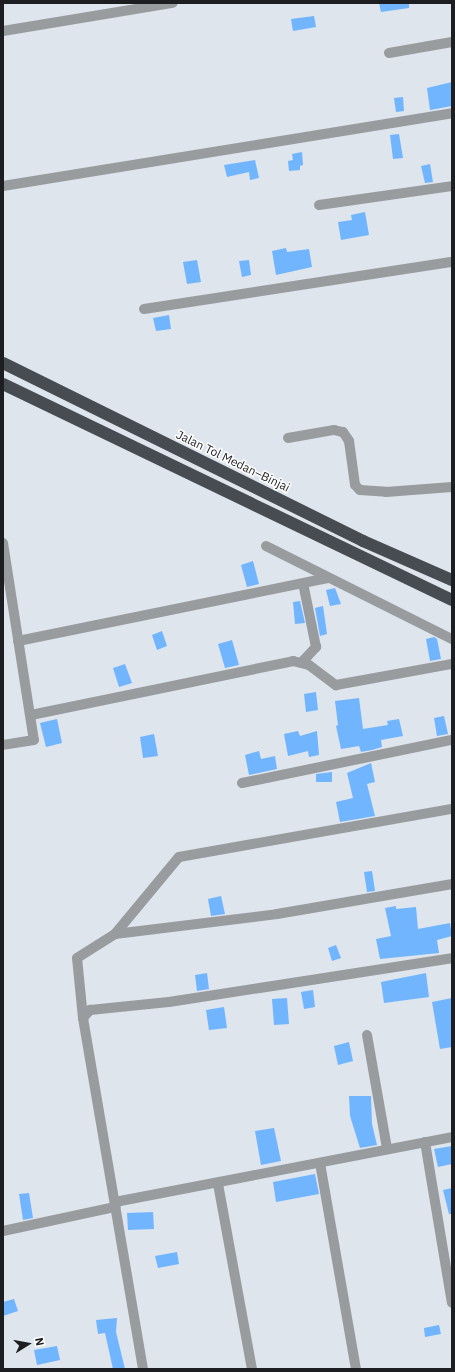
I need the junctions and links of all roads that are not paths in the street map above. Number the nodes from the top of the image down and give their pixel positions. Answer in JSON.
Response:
{"nodes":[{"id":1,"x":173,"y":3,"type":"edge"},
{"id":2,"x":3,"y":31,"type":"edge"},
{"id":3,"x":452,"y":42,"type":"edge"},
{"id":4,"x":389,"y":53,"type":"dead end"},
{"id":5,"x":452,"y":113,"type":"edge"},
{"id":6,"x":3,"y":186,"type":"edge"},
{"id":7,"x":452,"y":186,"type":"edge"},
{"id":8,"x":319,"y":205,"type":"dead end"},
{"id":9,"x":452,"y":262,"type":"edge"},
{"id":10,"x":144,"y":309,"type":"dead end"},
{"id":11,"x":3,"y":363,"type":"edge"},
{"id":12,"x":3,"y":384,"type":"edge"},
{"id":13,"x":288,"y":438,"type":"dead end"},
{"id":14,"x":452,"y":487,"type":"edge"},
{"id":15,"x":3,"y":543,"type":"edge"},
{"id":16,"x":266,"y":546,"type":"dead end"},
{"id":17,"x":328,"y":578,"type":"junction"},
{"id":18,"x":452,"y":580,"type":"edge"},
{"id":19,"x":303,"y":583,"type":"junction"},
{"id":20,"x":452,"y":600,"type":"edge"},
{"id":21,"x":452,"y":639,"type":"edge"},
{"id":22,"x":18,"y":641,"type":"junction"},
{"id":23,"x":302,"y":662,"type":"junction"},
{"id":24,"x":452,"y":664,"type":"edge"},
{"id":25,"x":31,"y":715,"type":"junction"},
{"id":26,"x":452,"y":740,"type":"edge"},
{"id":27,"x":3,"y":745,"type":"edge"},
{"id":28,"x":242,"y":783,"type":"dead end"},
{"id":29,"x":452,"y":809,"type":"edge"},
{"id":30,"x":452,"y":884,"type":"edge"},
{"id":31,"x":115,"y":934,"type":"junction"},
{"id":32,"x":452,"y":958,"type":"edge"},
{"id":33,"x":83,"y":1018,"type":"junction"},
{"id":34,"x":367,"y":1035,"type":"dead end"},
{"id":35,"x":452,"y":1137,"type":"edge"},
{"id":36,"x":425,"y":1142,"type":"junction"},
{"id":37,"x":387,"y":1149,"type":"junction"},
{"id":38,"x":320,"y":1163,"type":"junction"},
{"id":39,"x":218,"y":1184,"type":"junction"},
{"id":40,"x":115,"y":1205,"type":"junction"},
{"id":41,"x":3,"y":1231,"type":"edge"},
{"id":42,"x":452,"y":1303,"type":"edge"},
{"id":43,"x":143,"y":1369,"type":"edge"},
{"id":44,"x":252,"y":1369,"type":"edge"},
{"id":45,"x":356,"y":1369,"type":"edge"}],
"edges":[{"from":1,"to":2,"type":"street"},
{"from":3,"to":4,"type":"street"},
{"from":5,"to":6,"type":"street"},
{"from":7,"to":8,"type":"street"},
{"from":9,"to":10,"type":"street"},
{"from":11,"to":18,"type":"highway","name":"Jalan Tol Medan–Binjai"},
{"from":12,"to":20,"type":"highway"},
{"from":13,"to":14,"type":"street"},
{"from":15,"to":22,"type":"street"},
{"from":16,"to":17,"type":"street"},
{"from":17,"to":19,"type":"street"},
{"from":17,"to":21,"type":"street"},
{"from":19,"to":22,"type":"street"},
{"from":19,"to":23,"type":"street"},
{"from":22,"to":25,"type":"street"},
{"from":23,"to":24,"type":"street"},
{"from":23,"to":25,"type":"street"},
{"from":25,"to":27,"type":"street"},
{"from":26,"to":28,"type":"street"},
{"from":29,"to":31,"type":"street"},
{"from":30,"to":31,"type":"street"},
{"from":31,"to":33,"type":"street"},
{"from":32,"to":33,"type":"street"},
{"from":33,"to":40,"type":"street"},
{"from":34,"to":37,"type":"street"},
{"from":35,"to":36,"type":"street"},
{"from":36,"to":37,"type":"street"},
{"from":36,"to":42,"type":"street"},
{"from":37,"to":38,"type":"street"},
{"from":38,"to":39,"type":"street"},
{"from":38,"to":45,"type":"street"},
{"from":39,"to":40,"type":"street"},
{"from":39,"to":44,"type":"street"},
{"from":40,"to":41,"type":"street"},
{"from":40,"to":43,"type":"street"}]}
